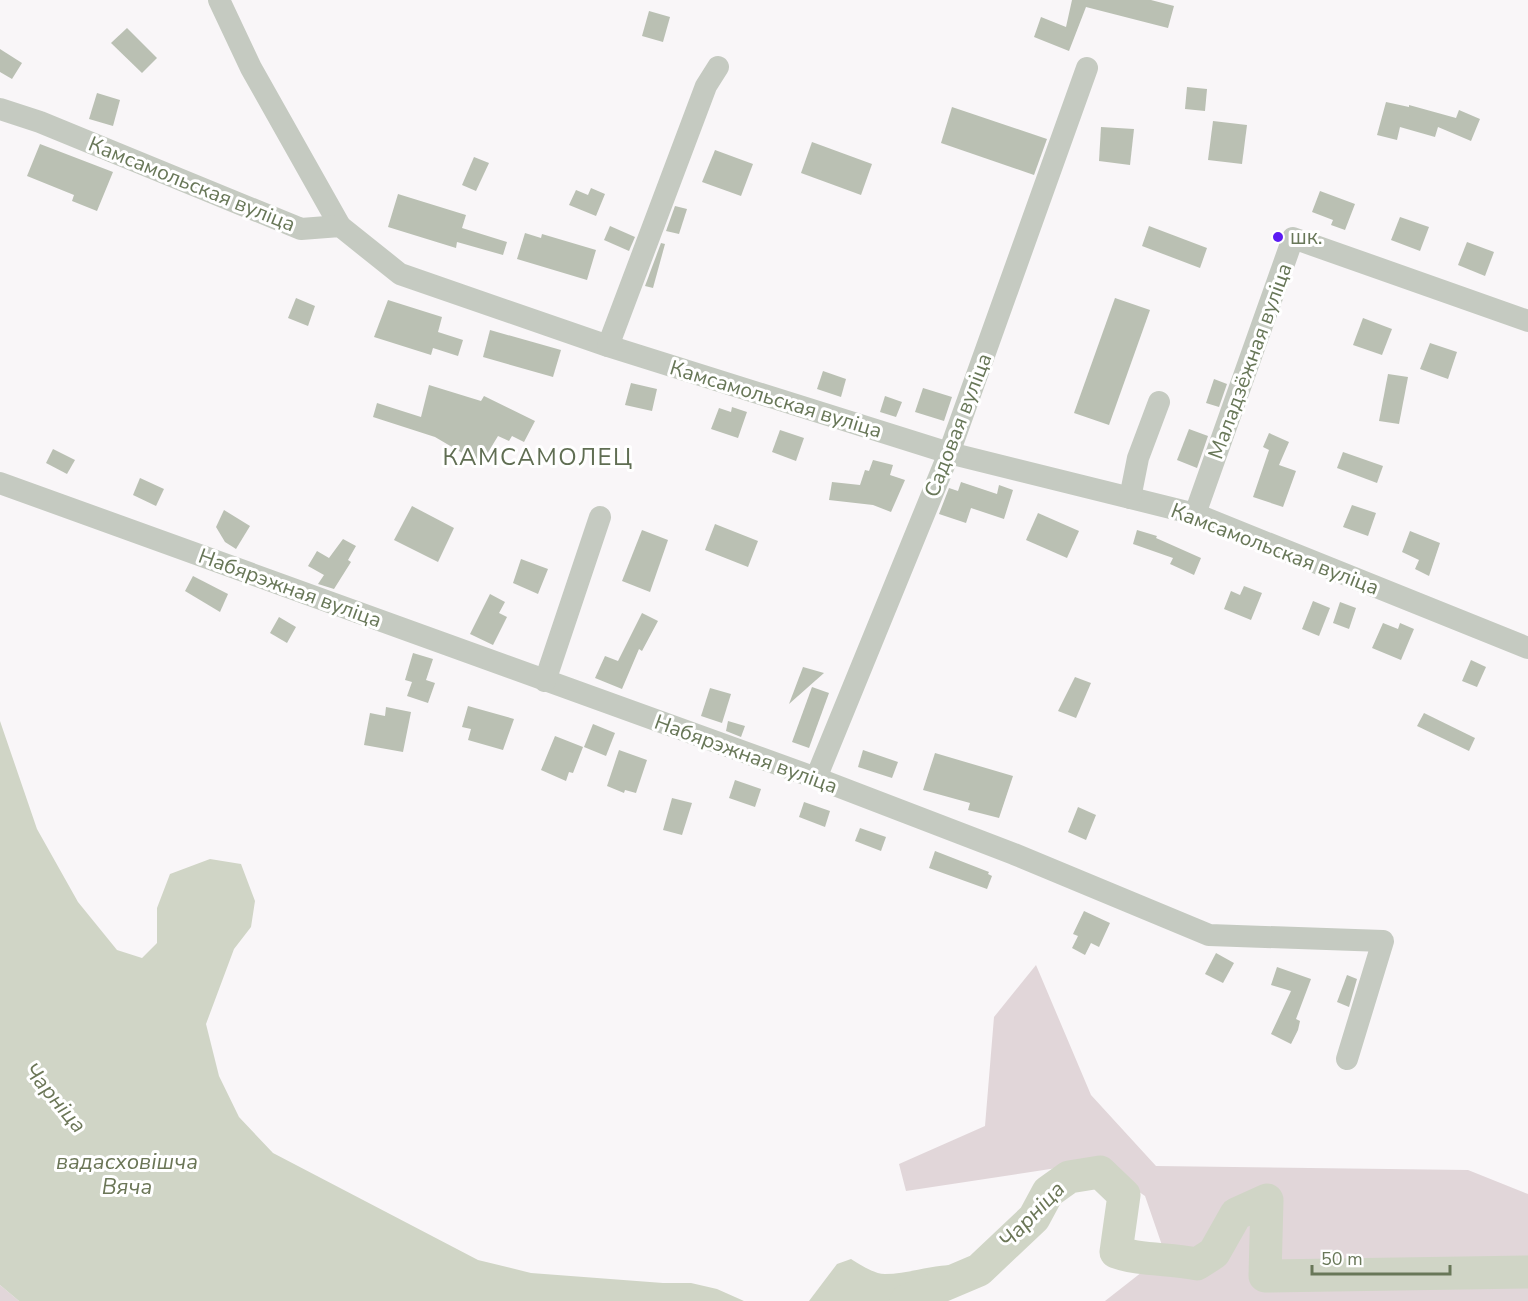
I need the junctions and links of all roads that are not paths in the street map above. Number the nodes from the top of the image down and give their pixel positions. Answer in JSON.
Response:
{"nodes":[{"id":1,"x":219,"y":0,"type":"edge"},
{"id":2,"x":718,"y":67,"type":"dead end"},
{"id":3,"x":1087,"y":68,"type":"dead end"},
{"id":4,"x":0,"y":109,"type":"edge"},
{"id":5,"x":340,"y":226,"type":"junction"},
{"id":6,"x":1528,"y":321,"type":"edge"},
{"id":7,"x":608,"y":346,"type":"junction"},
{"id":8,"x":1159,"y":402,"type":"dead end"},
{"id":9,"x":950,"y":453,"type":"junction"},
{"id":10,"x":0,"y":483,"type":"edge"},
{"id":11,"x":1130,"y":498,"type":"junction"},
{"id":12,"x":1196,"y":514,"type":"junction"},
{"id":13,"x":600,"y":517,"type":"dead end"},
{"id":14,"x":1528,"y":648,"type":"edge"},
{"id":15,"x":545,"y":681,"type":"junction"},
{"id":16,"x":816,"y":778,"type":"junction"},
{"id":17,"x":1347,"y":1059,"type":"dead end"}],
"edges":[{"from":1,"to":5,"type":"street"},
{"from":2,"to":7,"type":"street"},
{"from":3,"to":9,"type":"street","name":"Садовая вуліца"},
{"from":4,"to":5,"type":"street","name":"Камсамольская вуліца"},
{"from":5,"to":7,"type":"street","name":"Камсамольская вуліца"},
{"from":6,"to":12,"type":"street","name":"Маладзёжная вуліца"},
{"from":7,"to":9,"type":"street","name":"Камсамольская вуліца"},
{"from":8,"to":11,"type":"street"},
{"from":9,"to":11,"type":"street","name":"Камсамольская вуліца"},
{"from":9,"to":16,"type":"street","name":"Садовая вуліца"},
{"from":10,"to":15,"type":"street","name":"Набярэжная вуліца"},
{"from":11,"to":12,"type":"street","name":"Камсамольская вуліца"},
{"from":12,"to":14,"type":"street","name":"Камсамольская вуліца"},
{"from":13,"to":15,"type":"street"},
{"from":15,"to":16,"type":"street","name":"Набярэжная вуліца"},
{"from":16,"to":17,"type":"street","name":"Набярэжная вуліца"}]}
